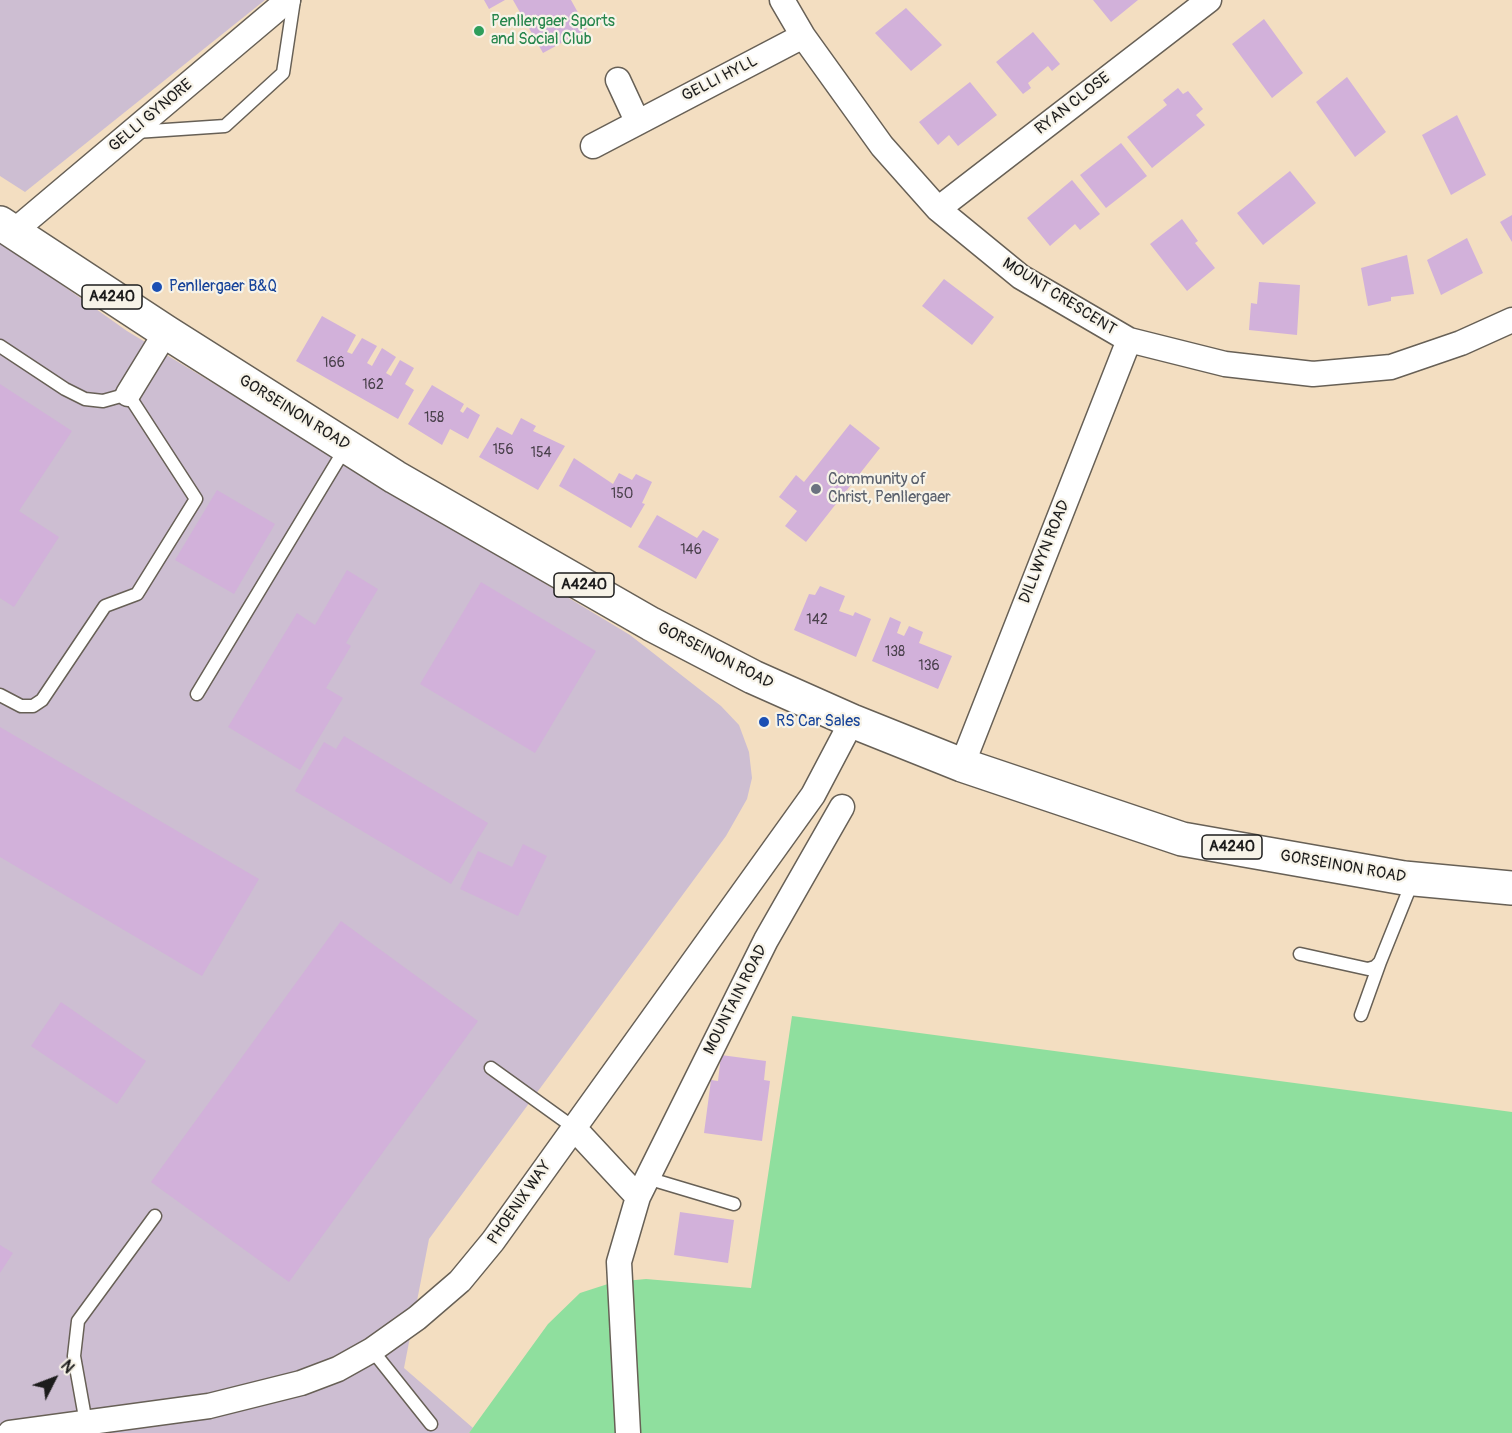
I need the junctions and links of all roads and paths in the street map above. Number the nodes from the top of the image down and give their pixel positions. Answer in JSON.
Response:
{"nodes":[{"id":1,"x":288,"y":0,"type":"edge"},
{"id":2,"x":294,"y":0,"type":"edge"},
{"id":3,"x":782,"y":0,"type":"edge"},
{"id":4,"x":1209,"y":0,"type":"edge"},
{"id":5,"x":803,"y":36,"type":"junction"},
{"id":6,"x":618,"y":80,"type":"dead end"},
{"id":7,"x":637,"y":121,"type":"junction"},
{"id":8,"x":132,"y":132,"type":"junction"},
{"id":9,"x":592,"y":146,"type":"dead end"},
{"id":10,"x":938,"y":209,"type":"junction"},
{"id":11,"x":6,"y":227,"type":"edge"},
{"id":12,"x":1512,"y":320,"type":"edge"},
{"id":13,"x":166,"y":332,"type":"junction"},
{"id":14,"x":1129,"y":340,"type":"junction"},
{"id":15,"x":0,"y":346,"type":"edge"},
{"id":16,"x":128,"y":394,"type":"junction"},
{"id":17,"x":346,"y":446,"type":"junction"},
{"id":18,"x":0,"y":694,"type":"edge"},
{"id":19,"x":197,"y":694,"type":"dead end"},
{"id":20,"x":852,"y":721,"type":"junction"},
{"id":21,"x":962,"y":765,"type":"junction"},
{"id":22,"x":842,"y":807,"type":"dead end"},
{"id":23,"x":1414,"y":879,"type":"junction"},
{"id":24,"x":1512,"y":888,"type":"edge"},
{"id":25,"x":1300,"y":954,"type":"dead end"},
{"id":26,"x":1380,"y":962,"type":"junction"},
{"id":27,"x":1360,"y":1015,"type":"dead end"},
{"id":28,"x":491,"y":1068,"type":"dead end"},
{"id":29,"x":573,"y":1127,"type":"junction"},
{"id":30,"x":642,"y":1188,"type":"junction"},
{"id":31,"x":734,"y":1204,"type":"dead end"},
{"id":32,"x":155,"y":1216,"type":"dead end"},
{"id":33,"x":372,"y":1350,"type":"junction"},
{"id":34,"x":86,"y":1423,"type":"junction"},
{"id":35,"x":431,"y":1424,"type":"dead end"},
{"id":36,"x":10,"y":1433,"type":"edge"},
{"id":37,"x":628,"y":1433,"type":"edge"}],
"edges":[{"from":1,"to":8,"type":"street","name":"GELLI GYNORE"},
{"from":2,"to":8,"type":"lane"},
{"from":3,"to":5,"type":"street","name":"MOUNT CRESCENT"},
{"from":4,"to":10,"type":"street","name":"RYAN CLOSE"},
{"from":5,"to":7,"type":"street","name":"GELLI HYLL"},
{"from":5,"to":10,"type":"street","name":"MOUNT CRESCENT"},
{"from":6,"to":7,"type":"street"},
{"from":7,"to":9,"type":"street","name":"GELLI HYLL"},
{"from":8,"to":11,"type":"street","name":"GELLI GYNORE"},
{"from":10,"to":14,"type":"street","name":"MOUNT CRESCENT"},
{"from":11,"to":13,"type":"main road","name":"GORSEINON ROAD","number":"A4240"},
{"from":12,"to":14,"type":"street","name":"MOUNT CRESCENT"},
{"from":13,"to":16,"type":"street"},
{"from":13,"to":17,"type":"main road","name":"GORSEINON ROAD","number":"A4240"},
{"from":14,"to":21,"type":"street","name":"DILLWYN ROAD"},
{"from":15,"to":16,"type":"lane"},
{"from":16,"to":18,"type":"lane"},
{"from":17,"to":19,"type":"lane"},
{"from":17,"to":20,"type":"main road","name":"GORSEINON ROAD","number":"A4240"},
{"from":20,"to":21,"type":"main road","name":"GORSEINON ROAD","number":"A4240"},
{"from":20,"to":29,"type":"street","name":"PHOENIX WAY"},
{"from":21,"to":23,"type":"main road","name":"GORSEINON ROAD","number":"A4240"},
{"from":22,"to":30,"type":"street","name":"MOUNTAIN ROAD"},
{"from":23,"to":24,"type":"main road","name":"GORSEINON ROAD","number":"A4240"},
{"from":23,"to":26,"type":"lane"},
{"from":25,"to":26,"type":"lane"},
{"from":26,"to":27,"type":"lane"},
{"from":28,"to":29,"type":"lane"},
{"from":29,"to":30,"type":"street"},
{"from":29,"to":33,"type":"street","name":"PHOENIX WAY"},
{"from":30,"to":31,"type":"lane"},
{"from":30,"to":37,"type":"street","name":"MOUNTAIN ROAD"},
{"from":32,"to":34,"type":"lane"},
{"from":33,"to":34,"type":"street","name":"PHOENIX WAY"},
{"from":33,"to":35,"type":"lane"},
{"from":34,"to":36,"type":"street","name":"PHOENIX WAY"}]}
